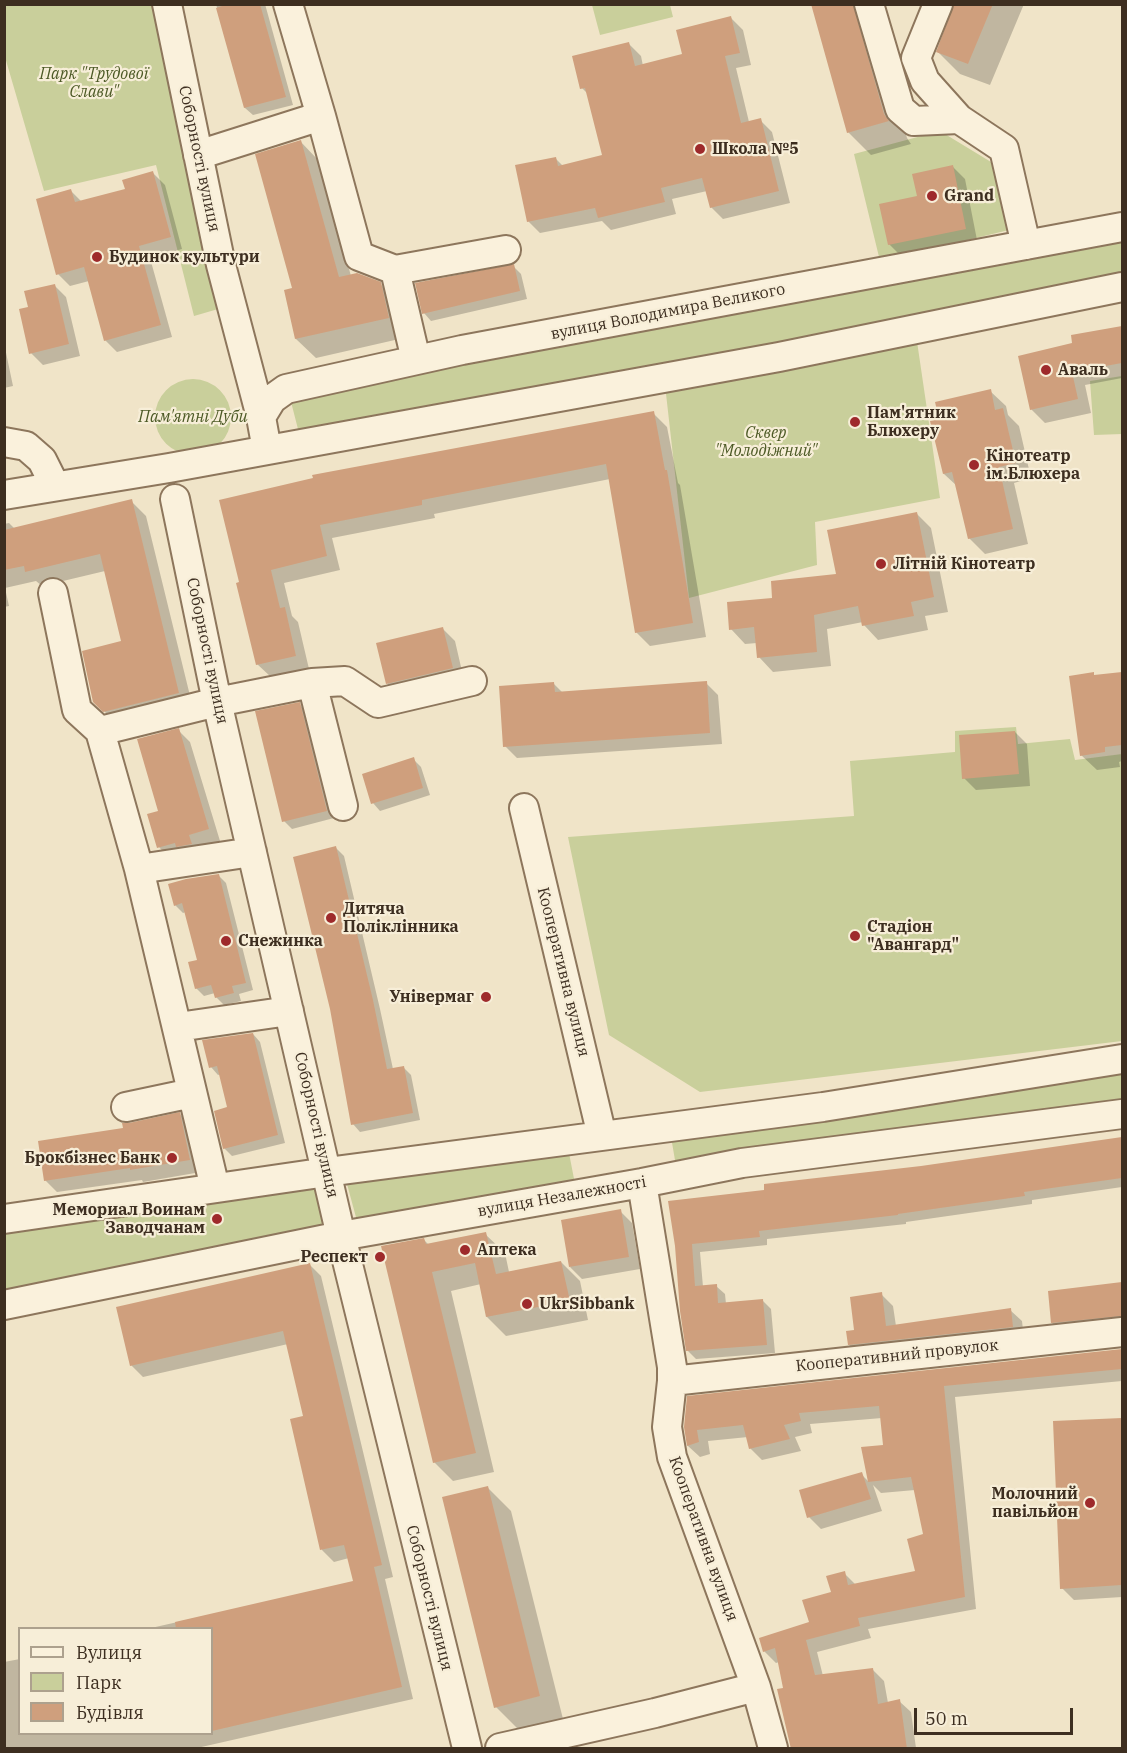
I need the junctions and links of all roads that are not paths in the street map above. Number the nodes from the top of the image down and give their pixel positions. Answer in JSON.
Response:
{"nodes":[{"id":1,"x":288,"y":4,"type":"edge"},
{"id":2,"x":869,"y":4,"type":"edge"},
{"id":3,"x":938,"y":4,"type":"edge"},
{"id":4,"x":173,"y":6,"type":"edge"},
{"id":5,"x":321,"y":116,"type":"junction"},
{"id":6,"x":959,"y":119,"type":"junction"},
{"id":7,"x":198,"y":154,"type":"junction"},
{"id":8,"x":1122,"y":227,"type":"edge"},
{"id":9,"x":1026,"y":245,"type":"junction"},
{"id":10,"x":506,"y":250,"type":"dead end"},
{"id":11,"x":395,"y":270,"type":"junction"},
{"id":12,"x":1122,"y":287,"type":"edge"},
{"id":13,"x":416,"y":360,"type":"junction"},
{"id":14,"x":261,"y":417,"type":"junction"},
{"id":15,"x":4,"y":442,"type":"edge"},
{"id":16,"x":267,"y":450,"type":"junction"},
{"id":17,"x":55,"y":486,"type":"junction"},
{"id":18,"x":4,"y":495,"type":"edge"},
{"id":19,"x":175,"y":499,"type":"dead end"},
{"id":20,"x":54,"y":593,"type":"dead end"},
{"id":21,"x":472,"y":681,"type":"dead end"},
{"id":22,"x":312,"y":682,"type":"junction"},
{"id":23,"x":217,"y":702,"type":"junction"},
{"id":24,"x":100,"y":730,"type":"junction"},
{"id":25,"x":343,"y":806,"type":"dead end"},
{"id":26,"x":524,"y":808,"type":"dead end"},
{"id":27,"x":252,"y":852,"type":"junction"},
{"id":28,"x":140,"y":868,"type":"junction"},
{"id":29,"x":289,"y":1011,"type":"junction"},
{"id":30,"x":178,"y":1027,"type":"junction"},
{"id":31,"x":1122,"y":1059,"type":"edge"},
{"id":32,"x":192,"y":1093,"type":"junction"},
{"id":33,"x":126,"y":1107,"type":"dead end"},
{"id":34,"x":1122,"y":1114,"type":"edge"},
{"id":35,"x":603,"y":1136,"type":"junction"},
{"id":36,"x":327,"y":1172,"type":"junction"},
{"id":37,"x":642,"y":1183,"type":"junction"},
{"id":38,"x":215,"y":1188,"type":"junction"},
{"id":39,"x":4,"y":1219,"type":"edge"},
{"id":40,"x":341,"y":1236,"type":"junction"},
{"id":41,"x":4,"y":1305,"type":"edge"},
{"id":42,"x":1122,"y":1332,"type":"edge"},
{"id":43,"x":672,"y":1381,"type":"junction"},
{"id":44,"x":756,"y":1687,"type":"junction"},
{"id":45,"x":467,"y":1749,"type":"edge"},
{"id":46,"x":500,"y":1749,"type":"edge"},
{"id":47,"x":773,"y":1749,"type":"edge"}],
"edges":[{"from":1,"to":5,"type":"street"},
{"from":2,"to":6,"type":"street"},
{"from":3,"to":6,"type":"street"},
{"from":4,"to":7,"type":"street","name":"Соборності вулиця"},
{"from":5,"to":7,"type":"street"},
{"from":5,"to":11,"type":"street"},
{"from":6,"to":9,"type":"street"},
{"from":7,"to":14,"type":"street","name":"Соборності вулиця"},
{"from":8,"to":9,"type":"street","name":"вулиця Володимира Великого"},
{"from":9,"to":13,"type":"street","name":"вулиця Володимира Великого"},
{"from":10,"to":11,"type":"street"},
{"from":11,"to":13,"type":"street"},
{"from":12,"to":16,"type":"street"},
{"from":13,"to":14,"type":"street","name":"вулиця Володимира Великого"},
{"from":14,"to":16,"type":"street"},
{"from":15,"to":17,"type":"street"},
{"from":16,"to":17,"type":"street"},
{"from":17,"to":18,"type":"street"},
{"from":19,"to":23,"type":"street","name":"Соборності вулиця"},
{"from":20,"to":24,"type":"street"},
{"from":21,"to":22,"type":"street"},
{"from":22,"to":23,"type":"street"},
{"from":22,"to":25,"type":"street"},
{"from":23,"to":24,"type":"street"},
{"from":23,"to":27,"type":"street","name":"Соборності вулиця"},
{"from":24,"to":28,"type":"street"},
{"from":26,"to":35,"type":"street","name":"Кооперативна вулиця"},
{"from":27,"to":28,"type":"street"},
{"from":27,"to":29,"type":"street","name":"Соборності вулиця"},
{"from":28,"to":30,"type":"street"},
{"from":29,"to":30,"type":"street"},
{"from":29,"to":36,"type":"street","name":"Соборності вулиця"},
{"from":30,"to":32,"type":"street"},
{"from":31,"to":35,"type":"street"},
{"from":32,"to":33,"type":"street"},
{"from":32,"to":38,"type":"street"},
{"from":34,"to":37,"type":"street","name":"вулиця Незалежності"},
{"from":35,"to":36,"type":"street"},
{"from":36,"to":38,"type":"street"},
{"from":36,"to":40,"type":"street","name":"Соборності вулиця"},
{"from":37,"to":40,"type":"street","name":"вулиця Незалежності"},
{"from":37,"to":43,"type":"street","name":"Кооперативна вулиця"},
{"from":38,"to":39,"type":"street"},
{"from":40,"to":41,"type":"street","name":"вулиця Незалежності"},
{"from":40,"to":45,"type":"street","name":"Соборності вулиця"},
{"from":42,"to":43,"type":"street","name":"Кооперативний провулок"},
{"from":43,"to":44,"type":"street","name":"Кооперативна вулиця"},
{"from":44,"to":46,"type":"street"},
{"from":44,"to":47,"type":"street","name":"Кооперативна вулиця"}]}
